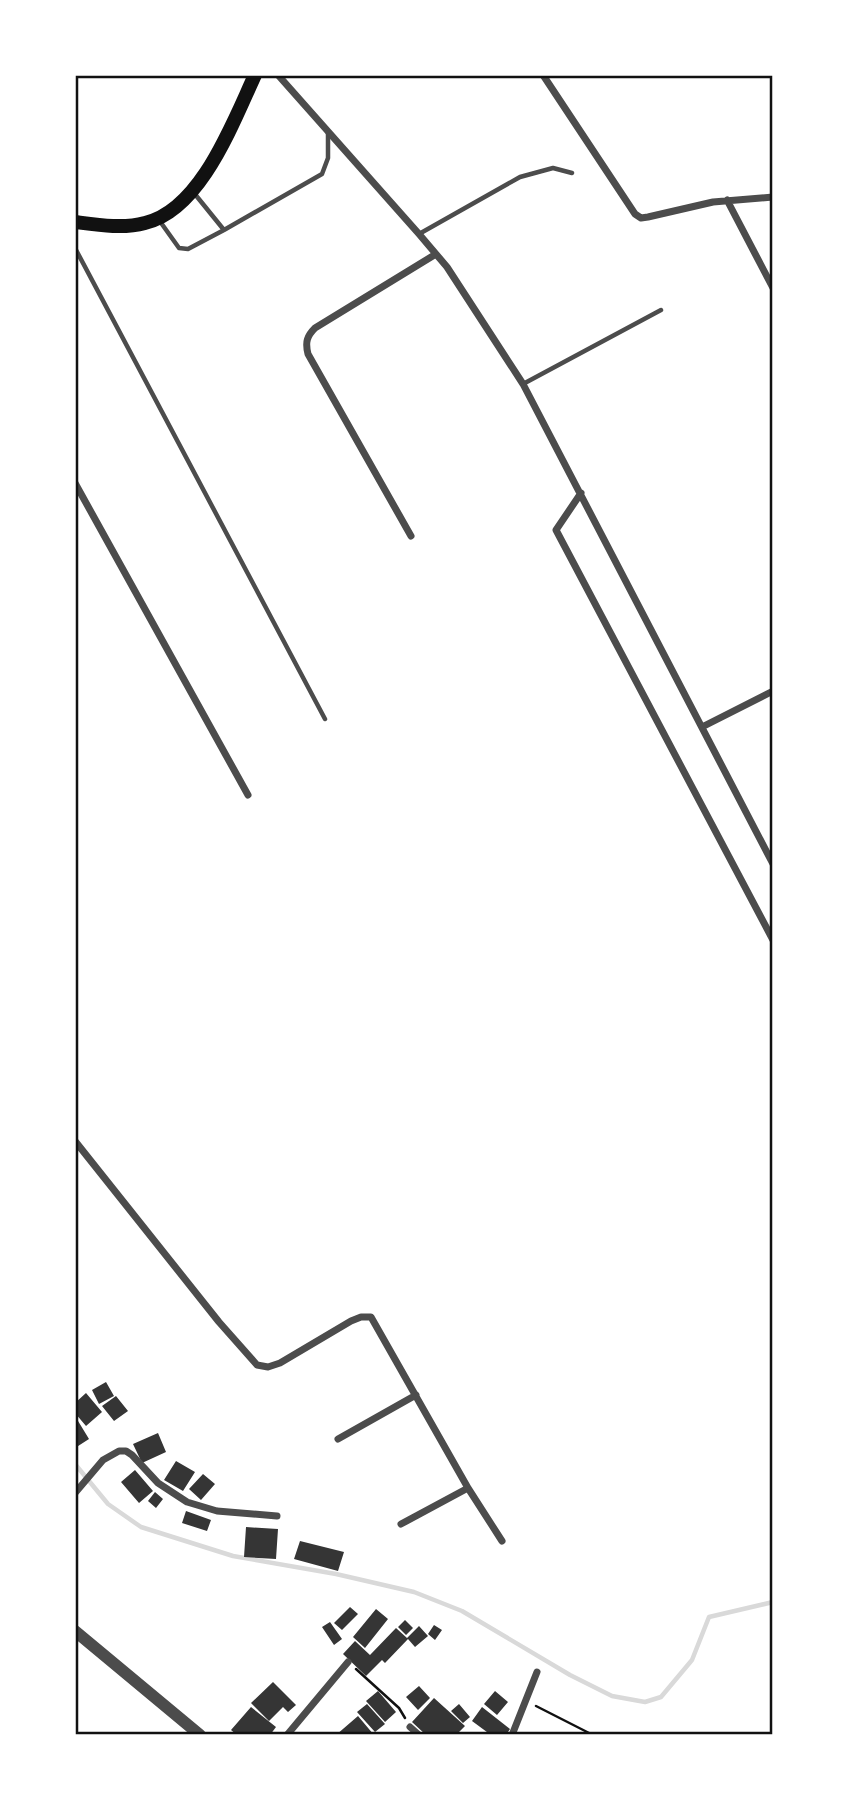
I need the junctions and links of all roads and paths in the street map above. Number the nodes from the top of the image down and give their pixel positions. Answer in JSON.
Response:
{"nodes":[{"id":1,"x":255,"y":75,"type":"edge"},
{"id":2,"x":278,"y":75,"type":"edge"},
{"id":3,"x":542,"y":75,"type":"edge"},
{"id":4,"x":328,"y":131,"type":"junction"},
{"id":5,"x":572,"y":173,"type":"dead end"},
{"id":6,"x":192,"y":192,"type":"junction"},
{"id":7,"x":773,"y":197,"type":"edge"},
{"id":8,"x":727,"y":200,"type":"junction"},
{"id":9,"x":159,"y":218,"type":"junction"},
{"id":10,"x":75,"y":222,"type":"edge"},
{"id":11,"x":224,"y":230,"type":"junction"},
{"id":12,"x":419,"y":234,"type":"junction"},
{"id":13,"x":75,"y":248,"type":"edge"},
{"id":14,"x":436,"y":254,"type":"junction"},
{"id":15,"x":773,"y":288,"type":"edge"},
{"id":16,"x":661,"y":310,"type":"dead end"},
{"id":17,"x":523,"y":383,"type":"junction"},
{"id":18,"x":75,"y":482,"type":"edge"},
{"id":19,"x":581,"y":493,"type":"junction"},
{"id":20,"x":411,"y":536,"type":"dead end"},
{"id":21,"x":773,"y":691,"type":"edge"},
{"id":22,"x":325,"y":719,"type":"dead end"},
{"id":23,"x":702,"y":727,"type":"junction"},
{"id":24,"x":248,"y":795,"type":"dead end"},
{"id":25,"x":772,"y":858,"type":"edge"},
{"id":26,"x":773,"y":940,"type":"edge"},
{"id":27,"x":75,"y":1141,"type":"edge"},
{"id":28,"x":416,"y":1395,"type":"junction"},
{"id":29,"x":338,"y":1439,"type":"dead end"},
{"id":30,"x":468,"y":1488,"type":"junction"},
{"id":31,"x":77,"y":1490,"type":"edge"},
{"id":32,"x":277,"y":1516,"type":"dead end"},
{"id":33,"x":401,"y":1524,"type":"dead end"},
{"id":34,"x":502,"y":1541,"type":"dead end"},
{"id":35,"x":75,"y":1631,"type":"edge"},
{"id":36,"x":348,"y":1662,"type":"joint"},
{"id":37,"x":537,"y":1672,"type":"dead end"},
{"id":38,"x":525,"y":1700,"type":"junction"},
{"id":39,"x":410,"y":1727,"type":"joint"},
{"id":40,"x":200,"y":1735,"type":"edge"},
{"id":41,"x":287,"y":1735,"type":"edge"},
{"id":42,"x":419,"y":1735,"type":"edge"},
{"id":43,"x":512,"y":1735,"type":"edge"},
{"id":44,"x":593,"y":1735,"type":"edge"}],
"edges":[{"from":1,"to":6,"type":"main road"},
{"from":2,"to":4,"type":"street"},
{"from":3,"to":8,"type":"street"},
{"from":4,"to":11,"type":"lane"},
{"from":4,"to":12,"type":"street"},
{"from":5,"to":12,"type":"lane"},
{"from":6,"to":9,"type":"main road"},
{"from":6,"to":11,"type":"lane"},
{"from":7,"to":8,"type":"street"},
{"from":8,"to":15,"type":"street"},
{"from":9,"to":10,"type":"main road"},
{"from":9,"to":11,"type":"lane"},
{"from":12,"to":14,"type":"street"},
{"from":13,"to":22,"type":"lane"},
{"from":14,"to":17,"type":"street"},
{"from":14,"to":20,"type":"street"},
{"from":16,"to":17,"type":"lane"},
{"from":17,"to":19,"type":"street"},
{"from":18,"to":24,"type":"street"},
{"from":19,"to":23,"type":"street"},
{"from":19,"to":26,"type":"street"},
{"from":21,"to":23,"type":"street"},
{"from":23,"to":25,"type":"street"},
{"from":27,"to":28,"type":"street"},
{"from":28,"to":29,"type":"street"},
{"from":28,"to":30,"type":"street"},
{"from":30,"to":33,"type":"street"},
{"from":30,"to":34,"type":"street"},
{"from":31,"to":32,"type":"street"},
{"from":35,"to":40,"type":"street"},
{"from":36,"to":39,"type":"path"},
{"from":36,"to":41,"type":"street"},
{"from":37,"to":38,"type":"street"},
{"from":38,"to":43,"type":"street"},
{"from":38,"to":44,"type":"path"},
{"from":39,"to":42,"type":"street"}]}
